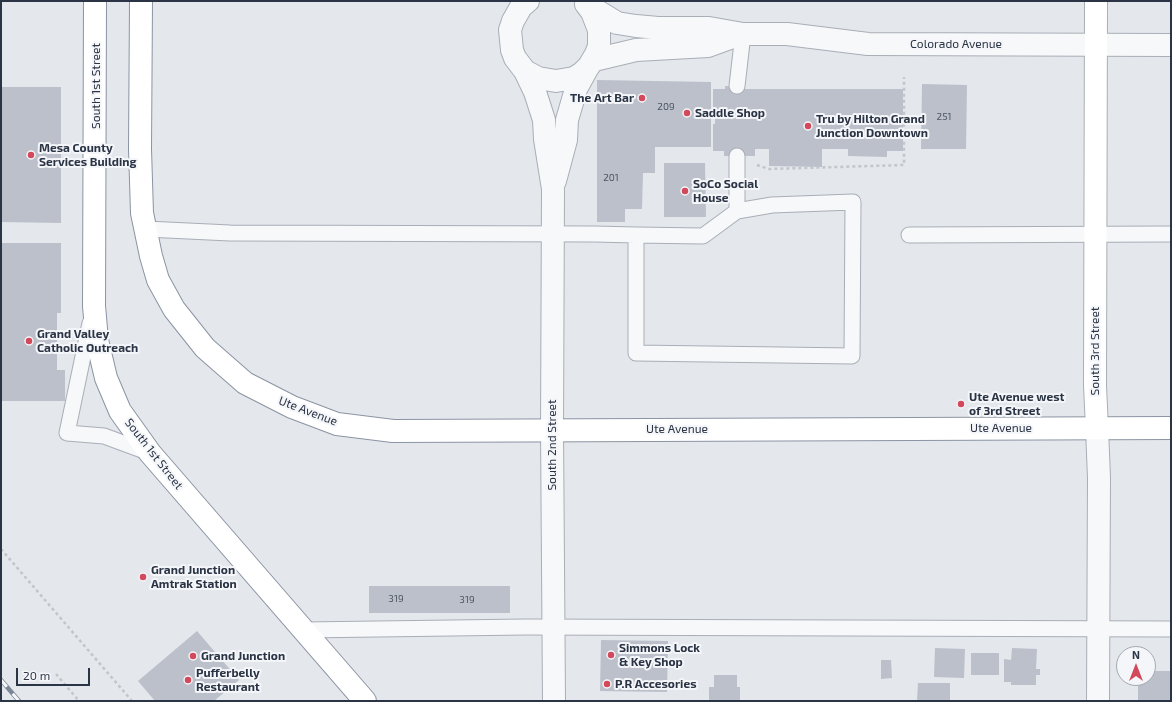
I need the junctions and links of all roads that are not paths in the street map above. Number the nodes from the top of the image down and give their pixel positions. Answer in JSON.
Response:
{"nodes":[{"id":1,"x":95,"y":1,"type":"edge"},
{"id":2,"x":141,"y":1,"type":"edge"},
{"id":3,"x":506,"y":1,"type":"edge"},
{"id":4,"x":528,"y":1,"type":"edge"},
{"id":5,"x":1096,"y":1,"type":"edge"},
{"id":6,"x":584,"y":3,"type":"edge"},
{"id":7,"x":510,"y":30,"type":"junction"},
{"id":8,"x":742,"y":34,"type":"junction"},
{"id":9,"x":1096,"y":44,"type":"junction"},
{"id":10,"x":1171,"y":44,"type":"edge"},
{"id":11,"x":591,"y":63,"type":"junction"},
{"id":12,"x":525,"y":71,"type":"junction"},
{"id":13,"x":737,"y":86,"type":"dead end"},
{"id":14,"x":737,"y":160,"type":"road end"},
{"id":15,"x":553,"y":189,"type":"junction"},
{"id":16,"x":737,"y":211,"type":"junction"},
{"id":17,"x":146,"y":229,"type":"junction"},
{"id":18,"x":554,"y":234,"type":"junction"},
{"id":19,"x":1095,"y":234,"type":"junction"},
{"id":20,"x":1171,"y":234,"type":"edge"},
{"id":21,"x":636,"y":235,"type":"junction"},
{"id":22,"x":909,"y":235,"type":"dead end"},
{"id":23,"x":94,"y":306,"type":"junction"},
{"id":24,"x":1097,"y":428,"type":"junction"},
{"id":25,"x":1171,"y":428,"type":"edge"},
{"id":26,"x":552,"y":430,"type":"junction"},
{"id":27,"x":150,"y":453,"type":"junction"},
{"id":28,"x":554,"y":627,"type":"junction"},
{"id":29,"x":1099,"y":629,"type":"junction"},
{"id":30,"x":1171,"y":629,"type":"edge"},
{"id":31,"x":303,"y":630,"type":"junction"},
{"id":32,"x":365,"y":701,"type":"edge"},
{"id":33,"x":554,"y":701,"type":"edge"},
{"id":34,"x":1098,"y":701,"type":"edge"}],
"edges":[{"from":1,"to":23,"type":"main road","name":"South 1st Street"},
{"from":2,"to":17,"type":"main road"},
{"from":3,"to":7,"type":"street","name":"South 2nd Street"},
{"from":4,"to":7,"type":"street"},
{"from":5,"to":9,"type":"main road","name":"South 3rd Street"},
{"from":6,"to":8,"type":"street","name":"Colorado Avenue"},
{"from":6,"to":11,"type":"street","name":"South 2nd Street"},
{"from":7,"to":12,"type":"street","name":"South 2nd Street"},
{"from":8,"to":9,"type":"street","name":"Colorado Avenue"},
{"from":8,"to":11,"type":"street","name":"Colorado Avenue"},
{"from":8,"to":13,"type":"lane"},
{"from":9,"to":10,"type":"street","name":"Colorado Avenue"},
{"from":9,"to":19,"type":"main road","name":"South 3rd Street"},
{"from":11,"to":12,"type":"street"},
{"from":11,"to":15,"type":"street","name":"South 2nd Street"},
{"from":12,"to":15,"type":"street","name":"South 2nd Street"},
{"from":14,"to":16,"type":"lane"},
{"from":15,"to":18,"type":"street","name":"South 2nd Street"},
{"from":16,"to":21,"type":"lane"},
{"from":16,"to":21,"type":"lane"},
{"from":17,"to":18,"type":"lane"},
{"from":17,"to":26,"type":"main road","name":"Ute Avenue"},
{"from":18,"to":21,"type":"lane"},
{"from":18,"to":26,"type":"street","name":"South 2nd Street"},
{"from":19,"to":20,"type":"lane"},
{"from":19,"to":22,"type":"lane"},
{"from":19,"to":24,"type":"main road","name":"South 3rd Street"},
{"from":23,"to":27,"type":"main road","name":"South 1st Street"},
{"from":23,"to":27,"type":"lane"},
{"from":24,"to":25,"type":"main road","name":"Ute Avenue"},
{"from":24,"to":26,"type":"main road","name":"Ute Avenue"},
{"from":24,"to":29,"type":"street","name":"South 3rd Street"},
{"from":26,"to":28,"type":"street","name":"South 2nd Street"},
{"from":27,"to":31,"type":"main road","name":"South 1st Street"},
{"from":28,"to":29,"type":"lane"},
{"from":28,"to":31,"type":"lane"},
{"from":28,"to":33,"type":"street","name":"South 2nd Street"},
{"from":29,"to":30,"type":"lane"},
{"from":29,"to":34,"type":"street","name":"South 3rd Street"},
{"from":31,"to":32,"type":"main road","name":"South 1st Street"}]}
